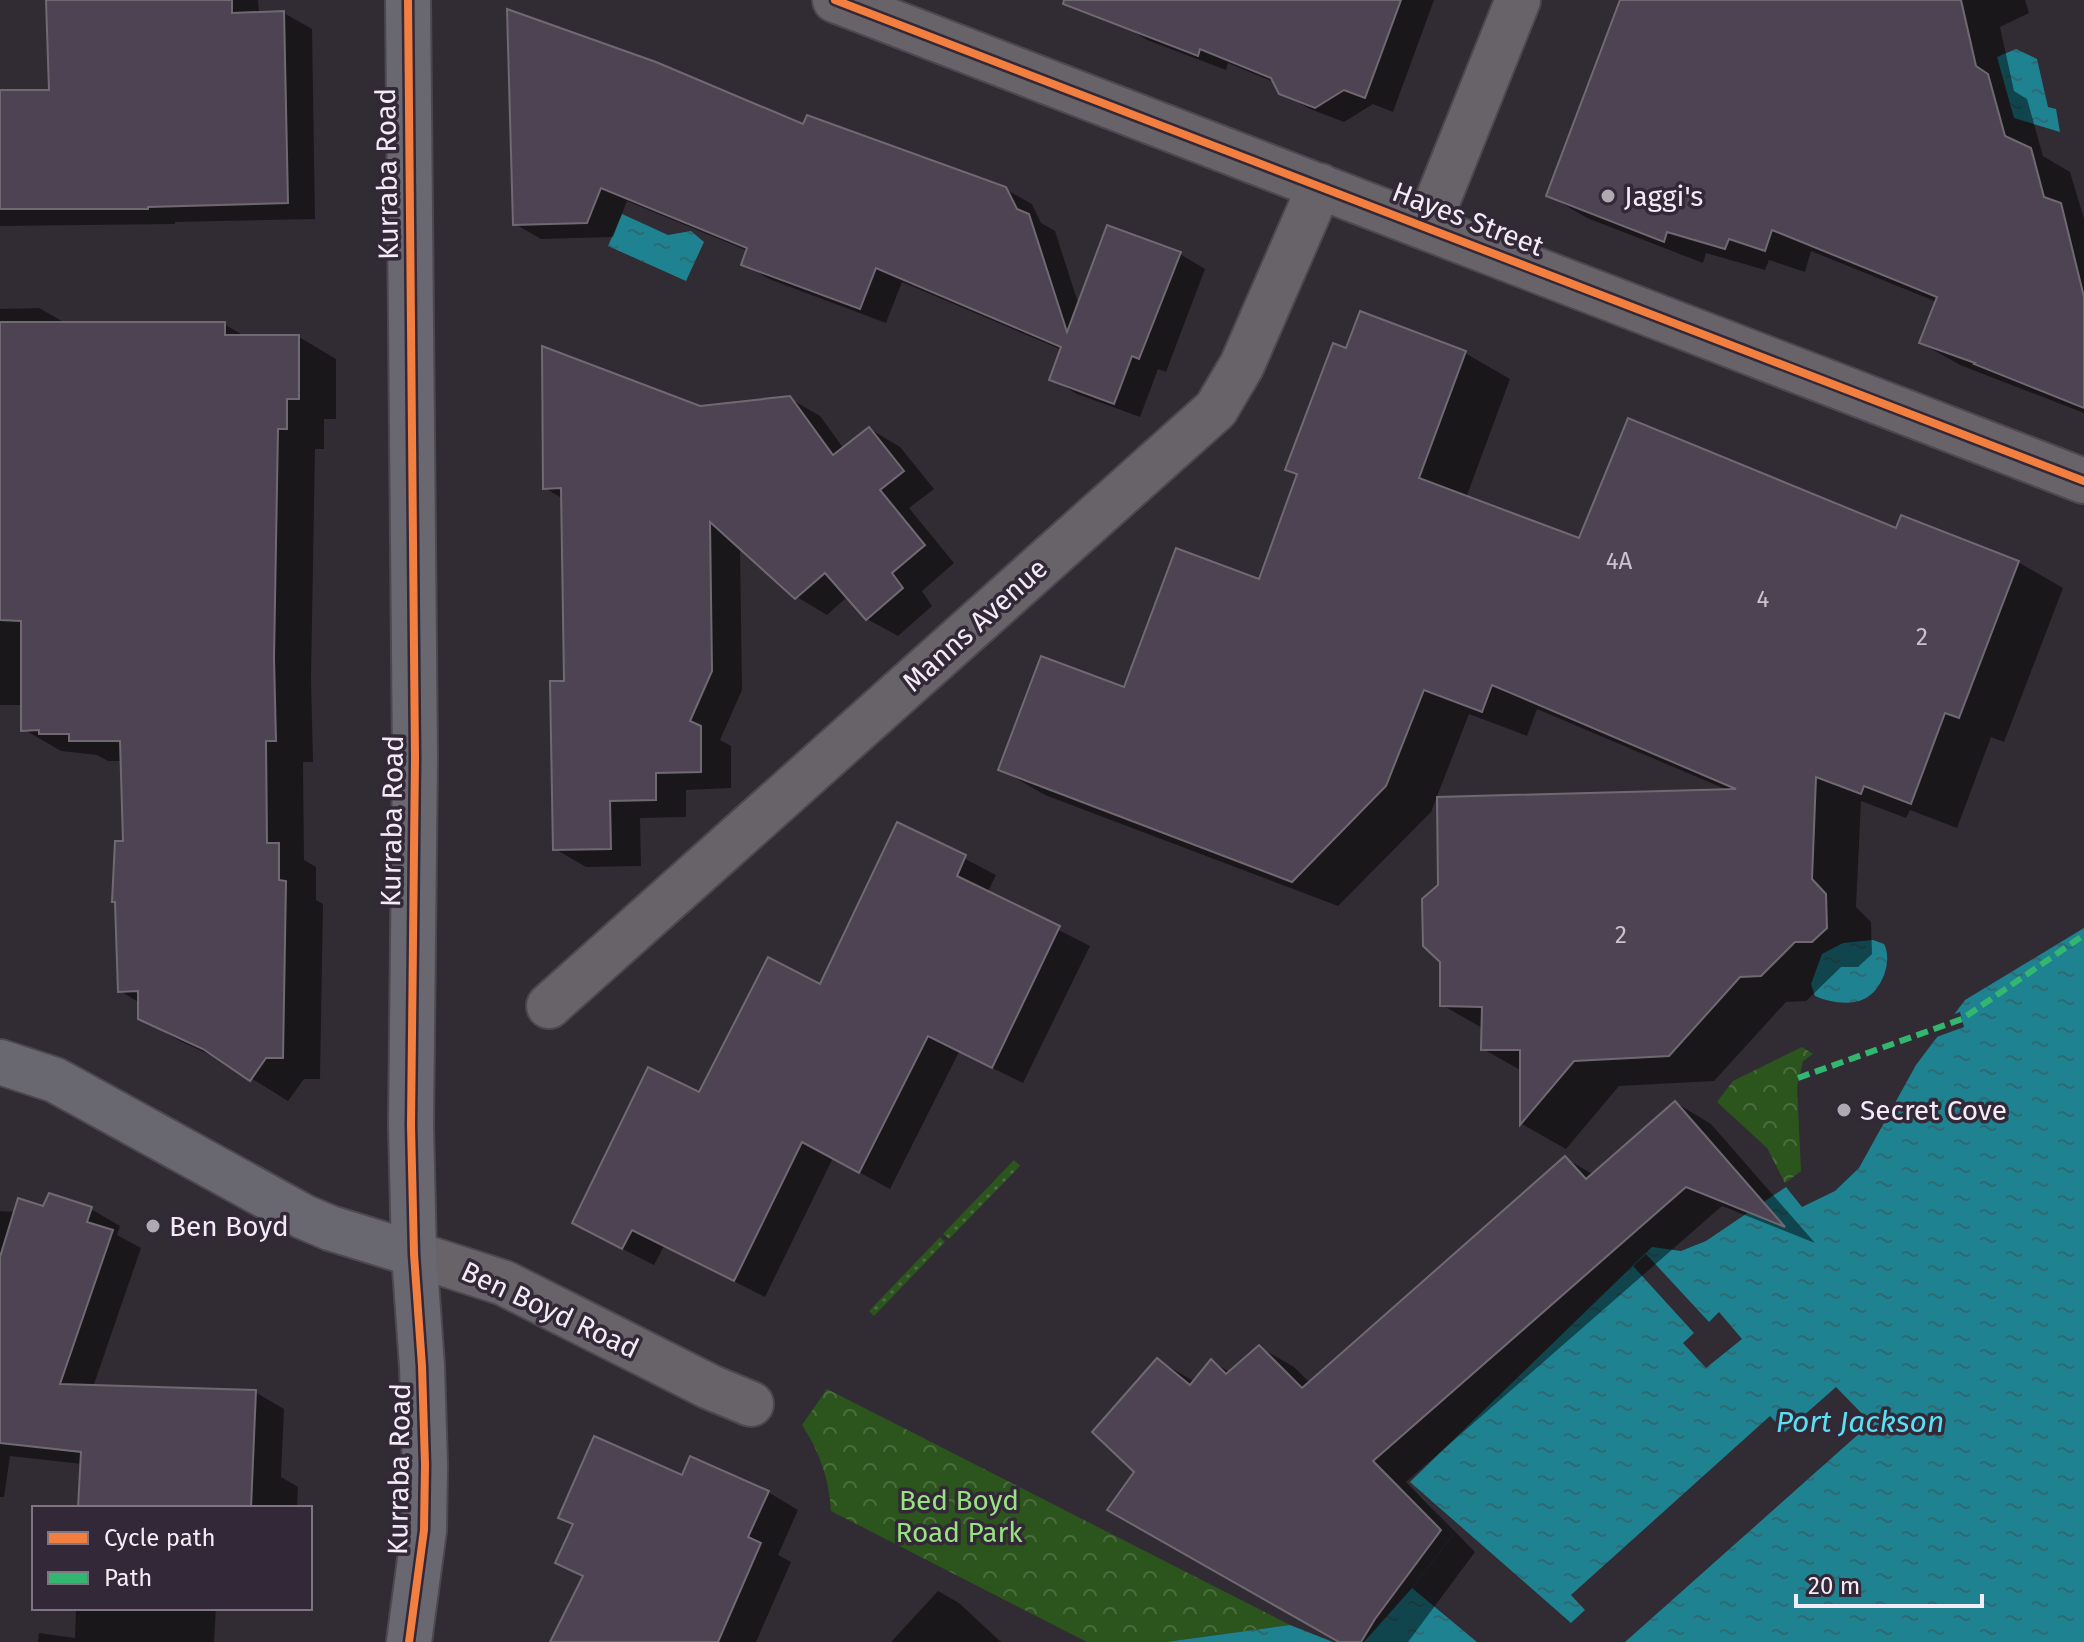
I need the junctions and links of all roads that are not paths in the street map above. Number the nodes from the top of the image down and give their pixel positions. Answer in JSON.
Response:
{"nodes":[{"id":1,"x":408,"y":0,"type":"edge"},
{"id":2,"x":835,"y":0,"type":"edge"},
{"id":3,"x":1518,"y":0,"type":"edge"},
{"id":4,"x":1320,"y":186,"type":"junction"},
{"id":5,"x":1427,"y":227,"type":"junction"},
{"id":6,"x":2084,"y":481,"type":"edge"},
{"id":7,"x":549,"y":1006,"type":"dead end"},
{"id":8,"x":0,"y":1062,"type":"edge"},
{"id":9,"x":414,"y":1254,"type":"junction"},
{"id":10,"x":751,"y":1404,"type":"dead end"},
{"id":11,"x":409,"y":1642,"type":"edge"}],
"edges":[{"from":1,"to":9,"type":"main road","name":"Kurraba Road"},
{"from":2,"to":4,"type":"street","name":"Hayes Street"},
{"from":3,"to":5,"type":"street"},
{"from":4,"to":5,"type":"street","name":"Hayes Street"},
{"from":4,"to":7,"type":"street","name":"Manns Avenue"},
{"from":5,"to":6,"type":"street","name":"Hayes Street"},
{"from":8,"to":9,"type":"main road","name":"Ben Boyd Road"},
{"from":9,"to":10,"type":"street","name":"Ben Boyd Road"},
{"from":9,"to":11,"type":"main road","name":"Kurraba Road"}]}
